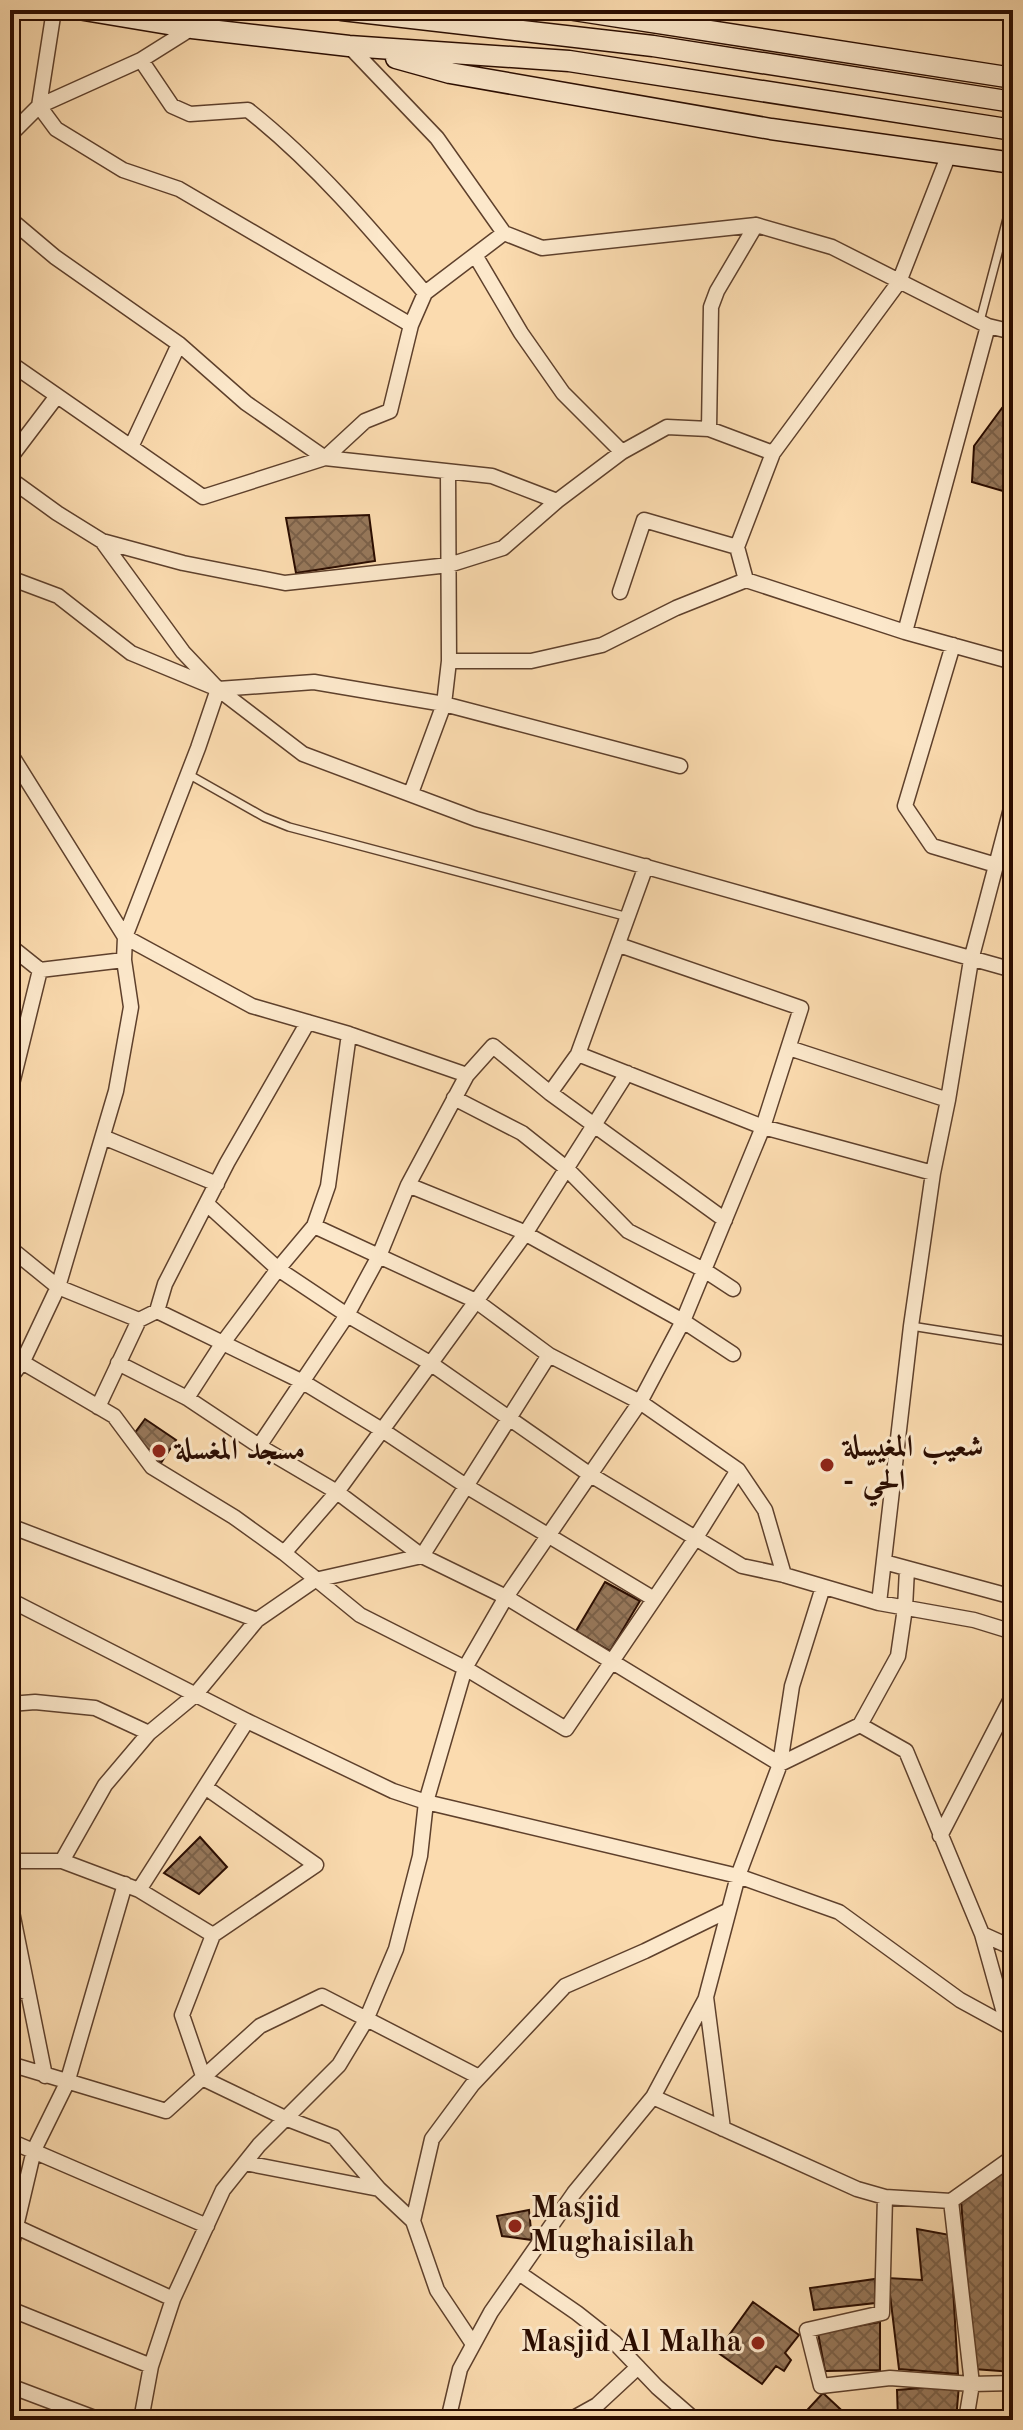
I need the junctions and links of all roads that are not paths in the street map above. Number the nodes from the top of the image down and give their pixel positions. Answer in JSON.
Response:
{"nodes":[{"id":1,"x":54,"y":10,"type":"edge"},
{"id":2,"x":84,"y":10,"type":"edge"},
{"id":3,"x":342,"y":10,"type":"edge"},
{"id":4,"x":577,"y":10,"type":"edge"},
{"id":5,"x":689,"y":15,"type":"edge"},
{"id":6,"x":192,"y":28,"type":"junction"},
{"id":7,"x":349,"y":46,"type":"junction"},
{"id":8,"x":141,"y":60,"type":"junction"},
{"id":9,"x":1012,"y":77,"type":"edge"},
{"id":10,"x":1013,"y":102,"type":"edge"},
{"id":11,"x":39,"y":106,"type":"junction"},
{"id":12,"x":1013,"y":130,"type":"edge"},
{"id":13,"x":10,"y":135,"type":"edge"},
{"id":14,"x":949,"y":154,"type":"junction"},
{"id":15,"x":1013,"y":163,"type":"edge"},
{"id":16,"x":1013,"y":196,"type":"edge"},
{"id":17,"x":10,"y":219,"type":"edge"},
{"id":18,"x":756,"y":225,"type":"junction"},
{"id":19,"x":504,"y":233,"type":"junction"},
{"id":20,"x":475,"y":255,"type":"junction"},
{"id":21,"x":899,"y":282,"type":"junction"},
{"id":22,"x":425,"y":293,"type":"junction"},
{"id":23,"x":984,"y":324,"type":"junction"},
{"id":24,"x":411,"y":325,"type":"junction"},
{"id":25,"x":1013,"y":332,"type":"edge"},
{"id":26,"x":179,"y":344,"type":"junction"},
{"id":27,"x":10,"y":363,"type":"edge"},
{"id":28,"x":57,"y":396,"type":"junction"},
{"id":29,"x":709,"y":429,"type":"junction"},
{"id":30,"x":131,"y":447,"type":"junction"},
{"id":31,"x":622,"y":452,"type":"junction"},
{"id":32,"x":773,"y":453,"type":"junction"},
{"id":33,"x":10,"y":458,"type":"edge"},
{"id":34,"x":325,"y":458,"type":"junction"},
{"id":35,"x":448,"y":472,"type":"junction"},
{"id":36,"x":10,"y":479,"type":"edge"},
{"id":37,"x":557,"y":501,"type":"junction"},
{"id":38,"x":102,"y":541,"type":"junction"},
{"id":39,"x":737,"y":547,"type":"junction"},
{"id":40,"x":449,"y":565,"type":"junction"},
{"id":41,"x":10,"y":578,"type":"edge"},
{"id":42,"x":746,"y":580,"type":"junction"},
{"id":43,"x":620,"y":592,"type":"dead end"},
{"id":44,"x":905,"y":632,"type":"junction"},
{"id":45,"x":953,"y":645,"type":"junction"},
{"id":46,"x":449,"y":661,"type":"junction"},
{"id":47,"x":1013,"y":662,"type":"edge"},
{"id":48,"x":218,"y":689,"type":"junction"},
{"id":49,"x":444,"y":704,"type":"junction"},
{"id":50,"x":10,"y":753,"type":"edge"},
{"id":51,"x":680,"y":766,"type":"dead end"},
{"id":52,"x":188,"y":774,"type":"junction"},
{"id":53,"x":411,"y":793,"type":"junction"},
{"id":54,"x":1013,"y":801,"type":"edge"},
{"id":55,"x":996,"y":865,"type":"junction"},
{"id":56,"x":646,"y":866,"type":"junction"},
{"id":57,"x":628,"y":917,"type":"junction"},
{"id":58,"x":125,"y":937,"type":"junction"},
{"id":59,"x":619,"y":945,"type":"junction"},
{"id":60,"x":10,"y":946,"type":"edge"},
{"id":61,"x":124,"y":960,"type":"junction"},
{"id":62,"x":971,"y":960,"type":"junction"},
{"id":63,"x":40,"y":970,"type":"junction"},
{"id":64,"x":1013,"y":970,"type":"edge"},
{"id":65,"x":308,"y":1022,"type":"junction"},
{"id":66,"x":349,"y":1034,"type":"junction"},
{"id":67,"x":16,"y":1043,"type":"edge"},
{"id":68,"x":789,"y":1048,"type":"junction"},
{"id":69,"x":578,"y":1054,"type":"junction"},
{"id":70,"x":627,"y":1073,"type":"junction"},
{"id":71,"x":467,"y":1075,"type":"junction"},
{"id":72,"x":10,"y":1092,"type":"edge"},
{"id":73,"x":550,"y":1093,"type":"junction"},
{"id":74,"x":454,"y":1098,"type":"junction"},
{"id":75,"x":948,"y":1100,"type":"junction"},
{"id":76,"x":594,"y":1126,"type":"junction"},
{"id":77,"x":763,"y":1127,"type":"junction"},
{"id":78,"x":103,"y":1137,"type":"junction"},
{"id":79,"x":566,"y":1168,"type":"junction"},
{"id":80,"x":933,"y":1173,"type":"junction"},
{"id":81,"x":217,"y":1184,"type":"junction"},
{"id":82,"x":408,"y":1185,"type":"junction"},
{"id":83,"x":207,"y":1204,"type":"junction"},
{"id":84,"x":725,"y":1220,"type":"junction"},
{"id":85,"x":314,"y":1226,"type":"junction"},
{"id":86,"x":525,"y":1234,"type":"junction"},
{"id":87,"x":10,"y":1248,"type":"edge"},
{"id":88,"x":379,"y":1256,"type":"junction"},
{"id":89,"x":278,"y":1269,"type":"junction"},
{"id":90,"x":704,"y":1270,"type":"junction"},
{"id":91,"x":58,"y":1287,"type":"junction"},
{"id":92,"x":733,"y":1289,"type":"dead end"},
{"id":93,"x":476,"y":1301,"type":"junction"},
{"id":94,"x":157,"y":1311,"type":"junction"},
{"id":95,"x":347,"y":1315,"type":"junction"},
{"id":96,"x":139,"y":1320,"type":"junction"},
{"id":97,"x":683,"y":1321,"type":"junction"},
{"id":98,"x":911,"y":1326,"type":"junction"},
{"id":99,"x":1013,"y":1342,"type":"edge"},
{"id":100,"x":222,"y":1344,"type":"junction"},
{"id":101,"x":733,"y":1354,"type":"dead end"},
{"id":102,"x":549,"y":1355,"type":"junction"},
{"id":103,"x":17,"y":1358,"type":"edge"},
{"id":104,"x":118,"y":1363,"type":"junction"},
{"id":105,"x":430,"y":1363,"type":"junction"},
{"id":106,"x":10,"y":1378,"type":"edge"},
{"id":107,"x":303,"y":1382,"type":"junction"},
{"id":108,"x":187,"y":1398,"type":"junction"},
{"id":109,"x":640,"y":1402,"type":"junction"},
{"id":110,"x":98,"y":1407,"type":"junction"},
{"id":111,"x":509,"y":1418,"type":"junction"},
{"id":112,"x":382,"y":1430,"type":"junction"},
{"id":113,"x":259,"y":1446,"type":"junction"},
{"id":114,"x":738,"y":1470,"type":"junction"},
{"id":115,"x":589,"y":1474,"type":"junction"},
{"id":116,"x":466,"y":1486,"type":"junction"},
{"id":117,"x":337,"y":1492,"type":"junction"},
{"id":118,"x":10,"y":1526,"type":"edge"},
{"id":119,"x":547,"y":1536,"type":"junction"},
{"id":120,"x":695,"y":1539,"type":"junction"},
{"id":121,"x":284,"y":1553,"type":"junction"},
{"id":122,"x":422,"y":1556,"type":"junction"},
{"id":123,"x":884,"y":1562,"type":"junction"},
{"id":124,"x":907,"y":1569,"type":"junction"},
{"id":125,"x":784,"y":1575,"type":"junction"},
{"id":126,"x":315,"y":1580,"type":"junction"},
{"id":127,"x":823,"y":1587,"type":"junction"},
{"id":128,"x":506,"y":1597,"type":"junction"},
{"id":129,"x":1013,"y":1597,"type":"edge"},
{"id":130,"x":654,"y":1599,"type":"junction"},
{"id":131,"x":10,"y":1600,"type":"edge"},
{"id":132,"x":879,"y":1603,"type":"junction"},
{"id":133,"x":905,"y":1608,"type":"junction"},
{"id":134,"x":257,"y":1620,"type":"junction"},
{"id":135,"x":1013,"y":1632,"type":"edge"},
{"id":136,"x":611,"y":1661,"type":"junction"},
{"id":137,"x":465,"y":1668,"type":"junction"},
{"id":138,"x":195,"y":1695,"type":"junction"},
{"id":139,"x":1013,"y":1695,"type":"edge"},
{"id":140,"x":10,"y":1704,"type":"edge"},
{"id":141,"x":247,"y":1721,"type":"junction"},
{"id":142,"x":860,"y":1725,"type":"junction"},
{"id":143,"x":149,"y":1733,"type":"junction"},
{"id":144,"x":780,"y":1764,"type":"junction"},
{"id":145,"x":205,"y":1787,"type":"junction"},
{"id":146,"x":426,"y":1802,"type":"junction"},
{"id":147,"x":940,"y":1836,"type":"junction"},
{"id":148,"x":10,"y":1861,"type":"edge"},
{"id":149,"x":62,"y":1861,"type":"junction"},
{"id":150,"x":738,"y":1876,"type":"junction"},
{"id":151,"x":125,"y":1884,"type":"junction"},
{"id":152,"x":139,"y":1890,"type":"junction"},
{"id":153,"x":10,"y":1902,"type":"edge"},
{"id":154,"x":729,"y":1910,"type":"junction"},
{"id":155,"x":982,"y":1934,"type":"junction"},
{"id":156,"x":213,"y":1935,"type":"junction"},
{"id":157,"x":1013,"y":1948,"type":"edge"},
{"id":158,"x":10,"y":1985,"type":"edge"},
{"id":159,"x":28,"y":1993,"type":"junction"},
{"id":160,"x":706,"y":1997,"type":"junction"},
{"id":161,"x":366,"y":2020,"type":"junction"},
{"id":162,"x":1010,"y":2028,"type":"edge"},
{"id":163,"x":10,"y":2064,"type":"edge"},
{"id":164,"x":45,"y":2076,"type":"junction"},
{"id":165,"x":479,"y":2077,"type":"junction"},
{"id":166,"x":204,"y":2079,"type":"junction"},
{"id":167,"x":67,"y":2083,"type":"junction"},
{"id":168,"x":653,"y":2097,"type":"junction"},
{"id":169,"x":285,"y":2118,"type":"junction"},
{"id":170,"x":723,"y":2129,"type":"junction"},
{"id":171,"x":10,"y":2141,"type":"edge"},
{"id":172,"x":34,"y":2150,"type":"junction"},
{"id":173,"x":1013,"y":2157,"type":"edge"},
{"id":174,"x":245,"y":2163,"type":"junction"},
{"id":175,"x":379,"y":2189,"type":"junction"},
{"id":176,"x":885,"y":2197,"type":"junction"},
{"id":177,"x":951,"y":2201,"type":"junction"},
{"id":178,"x":413,"y":2221,"type":"junction"},
{"id":179,"x":13,"y":2225,"type":"edge"},
{"id":180,"x":207,"y":2226,"type":"junction"},
{"id":181,"x":10,"y":2252,"type":"edge"},
{"id":182,"x":519,"y":2273,"type":"junction"},
{"id":183,"x":173,"y":2299,"type":"junction"},
{"id":184,"x":10,"y":2309,"type":"edge"},
{"id":185,"x":473,"y":2344,"type":"junction"},
{"id":186,"x":151,"y":2366,"type":"junction"},
{"id":187,"x":638,"y":2367,"type":"junction"},
{"id":188,"x":1013,"y":2383,"type":"edge"},
{"id":189,"x":972,"y":2384,"type":"junction"},
{"id":190,"x":10,"y":2386,"type":"edge"},
{"id":191,"x":451,"y":2419,"type":"edge"},
{"id":192,"x":100,"y":2420,"type":"edge"},
{"id":193,"x":141,"y":2420,"type":"edge"},
{"id":194,"x":570,"y":2420,"type":"edge"},
{"id":195,"x":695,"y":2420,"type":"edge"},
{"id":196,"x":966,"y":2420,"type":"edge"}],
"edges":[{"from":1,"to":11,"type":"street"},
{"from":2,"to":6,"type":"main road"},
{"from":3,"to":10,"type":"main road"},
{"from":4,"to":5,"type":"main road"},
{"from":5,"to":9,"type":"main road"},
{"from":6,"to":7,"type":"main road"},
{"from":6,"to":8,"type":"street"},
{"from":7,"to":12,"type":"main road"},
{"from":7,"to":14,"type":"main road"},
{"from":7,"to":19,"type":"street"},
{"from":8,"to":11,"type":"street"},
{"from":8,"to":22,"type":"street"},
{"from":11,"to":13,"type":"street"},
{"from":11,"to":24,"type":"street"},
{"from":14,"to":15,"type":"main road"},
{"from":14,"to":21,"type":"street"},
{"from":16,"to":23,"type":"lane"},
{"from":17,"to":26,"type":"street"},
{"from":18,"to":19,"type":"street"},
{"from":18,"to":21,"type":"street"},
{"from":18,"to":29,"type":"street"},
{"from":19,"to":20,"type":"street"},
{"from":20,"to":22,"type":"street"},
{"from":20,"to":31,"type":"street"},
{"from":21,"to":23,"type":"street"},
{"from":21,"to":32,"type":"street"},
{"from":22,"to":24,"type":"street"},
{"from":23,"to":25,"type":"street"},
{"from":23,"to":44,"type":"street"},
{"from":24,"to":34,"type":"street"},
{"from":26,"to":30,"type":"street"},
{"from":26,"to":34,"type":"street"},
{"from":27,"to":28,"type":"street"},
{"from":28,"to":30,"type":"street"},
{"from":28,"to":33,"type":"street"},
{"from":29,"to":31,"type":"street"},
{"from":29,"to":32,"type":"street"},
{"from":30,"to":34,"type":"street"},
{"from":31,"to":37,"type":"street"},
{"from":32,"to":39,"type":"street"},
{"from":34,"to":35,"type":"street"},
{"from":35,"to":37,"type":"street"},
{"from":35,"to":40,"type":"street"},
{"from":36,"to":38,"type":"street"},
{"from":37,"to":40,"type":"street"},
{"from":38,"to":40,"type":"street"},
{"from":38,"to":48,"type":"street"},
{"from":39,"to":42,"type":"street"},
{"from":39,"to":43,"type":"street"},
{"from":40,"to":46,"type":"street"},
{"from":41,"to":48,"type":"street"},
{"from":42,"to":44,"type":"street"},
{"from":42,"to":46,"type":"street"},
{"from":44,"to":45,"type":"street"},
{"from":45,"to":47,"type":"street"},
{"from":45,"to":55,"type":"street"},
{"from":46,"to":49,"type":"street"},
{"from":48,"to":49,"type":"street"},
{"from":48,"to":52,"type":"street"},
{"from":48,"to":53,"type":"street"},
{"from":49,"to":51,"type":"street"},
{"from":49,"to":53,"type":"street"},
{"from":50,"to":58,"type":"street"},
{"from":52,"to":57,"type":"lane"},
{"from":52,"to":58,"type":"street"},
{"from":53,"to":56,"type":"street"},
{"from":54,"to":55,"type":"street"},
{"from":55,"to":62,"type":"street"},
{"from":56,"to":57,"type":"street"},
{"from":56,"to":62,"type":"street"},
{"from":57,"to":59,"type":"street"},
{"from":58,"to":61,"type":"street"},
{"from":58,"to":65,"type":"street"},
{"from":59,"to":68,"type":"street"},
{"from":59,"to":69,"type":"street"},
{"from":60,"to":63,"type":"street"},
{"from":61,"to":63,"type":"street"},
{"from":61,"to":78,"type":"street"},
{"from":62,"to":64,"type":"street"},
{"from":62,"to":75,"type":"street"},
{"from":63,"to":67,"type":"street"},
{"from":65,"to":66,"type":"street"},
{"from":65,"to":81,"type":"street"},
{"from":66,"to":71,"type":"street"},
{"from":66,"to":85,"type":"street"},
{"from":67,"to":72,"type":"street"},
{"from":68,"to":75,"type":"street"},
{"from":68,"to":77,"type":"street"},
{"from":69,"to":70,"type":"street"},
{"from":69,"to":73,"type":"street"},
{"from":70,"to":76,"type":"street"},
{"from":70,"to":77,"type":"street"},
{"from":71,"to":73,"type":"street"},
{"from":71,"to":74,"type":"street"},
{"from":73,"to":76,"type":"street"},
{"from":74,"to":79,"type":"street"},
{"from":74,"to":82,"type":"street"},
{"from":75,"to":80,"type":"street"},
{"from":76,"to":79,"type":"street"},
{"from":76,"to":84,"type":"street"},
{"from":77,"to":80,"type":"street"},
{"from":77,"to":84,"type":"street"},
{"from":78,"to":81,"type":"street"},
{"from":78,"to":91,"type":"street"},
{"from":79,"to":86,"type":"street"},
{"from":79,"to":90,"type":"street"},
{"from":80,"to":98,"type":"street"},
{"from":81,"to":83,"type":"street"},
{"from":82,"to":86,"type":"street"},
{"from":82,"to":88,"type":"street"},
{"from":83,"to":89,"type":"street"},
{"from":83,"to":94,"type":"street"},
{"from":84,"to":90,"type":"street"},
{"from":85,"to":88,"type":"street"},
{"from":85,"to":89,"type":"street"},
{"from":86,"to":93,"type":"street"},
{"from":86,"to":97,"type":"street"},
{"from":87,"to":91,"type":"street"},
{"from":88,"to":93,"type":"street"},
{"from":88,"to":95,"type":"street"},
{"from":89,"to":95,"type":"street"},
{"from":89,"to":100,"type":"street"},
{"from":90,"to":92,"type":"street"},
{"from":90,"to":97,"type":"street"},
{"from":91,"to":96,"type":"street"},
{"from":91,"to":103,"type":"street"},
{"from":93,"to":102,"type":"street"},
{"from":93,"to":105,"type":"street"},
{"from":94,"to":96,"type":"street"},
{"from":94,"to":100,"type":"street"},
{"from":95,"to":105,"type":"street"},
{"from":95,"to":107,"type":"street"},
{"from":96,"to":104,"type":"street"},
{"from":97,"to":101,"type":"street"},
{"from":97,"to":109,"type":"street"},
{"from":98,"to":99,"type":"lane"},
{"from":98,"to":123,"type":"street"},
{"from":100,"to":107,"type":"street"},
{"from":100,"to":108,"type":"street"},
{"from":102,"to":109,"type":"street"},
{"from":102,"to":111,"type":"street"},
{"from":103,"to":106,"type":"street"},
{"from":103,"to":110,"type":"street"},
{"from":104,"to":108,"type":"street"},
{"from":104,"to":110,"type":"street"},
{"from":105,"to":111,"type":"street"},
{"from":105,"to":112,"type":"street"},
{"from":107,"to":112,"type":"street"},
{"from":107,"to":113,"type":"street"},
{"from":108,"to":113,"type":"street"},
{"from":109,"to":114,"type":"street"},
{"from":109,"to":115,"type":"street"},
{"from":110,"to":121,"type":"street"},
{"from":111,"to":115,"type":"street"},
{"from":111,"to":116,"type":"street"},
{"from":112,"to":116,"type":"street"},
{"from":112,"to":117,"type":"street"},
{"from":113,"to":117,"type":"street"},
{"from":114,"to":120,"type":"street"},
{"from":114,"to":125,"type":"street"},
{"from":115,"to":119,"type":"street"},
{"from":115,"to":120,"type":"street"},
{"from":116,"to":119,"type":"street"},
{"from":116,"to":122,"type":"street"},
{"from":117,"to":121,"type":"street"},
{"from":117,"to":122,"type":"street"},
{"from":118,"to":134,"type":"street"},
{"from":119,"to":128,"type":"street"},
{"from":119,"to":130,"type":"street"},
{"from":120,"to":125,"type":"street"},
{"from":120,"to":130,"type":"street"},
{"from":121,"to":126,"type":"street"},
{"from":122,"to":126,"type":"street"},
{"from":122,"to":128,"type":"street"},
{"from":123,"to":124,"type":"street"},
{"from":123,"to":132,"type":"street"},
{"from":124,"to":129,"type":"street"},
{"from":124,"to":133,"type":"street"},
{"from":125,"to":127,"type":"street"},
{"from":126,"to":134,"type":"street"},
{"from":126,"to":137,"type":"street"},
{"from":127,"to":132,"type":"street"},
{"from":127,"to":144,"type":"street"},
{"from":128,"to":136,"type":"street"},
{"from":128,"to":137,"type":"street"},
{"from":130,"to":136,"type":"street"},
{"from":131,"to":138,"type":"street"},
{"from":132,"to":133,"type":"street"},
{"from":133,"to":135,"type":"street"},
{"from":133,"to":142,"type":"street"},
{"from":134,"to":138,"type":"street"},
{"from":136,"to":137,"type":"street"},
{"from":136,"to":144,"type":"street"},
{"from":137,"to":146,"type":"street"},
{"from":138,"to":141,"type":"street"},
{"from":138,"to":143,"type":"street"},
{"from":139,"to":147,"type":"street"},
{"from":140,"to":143,"type":"street"},
{"from":141,"to":145,"type":"street"},
{"from":141,"to":146,"type":"street"},
{"from":142,"to":144,"type":"street"},
{"from":142,"to":147,"type":"street"},
{"from":143,"to":149,"type":"street"},
{"from":144,"to":150,"type":"street"},
{"from":145,"to":152,"type":"street"},
{"from":145,"to":156,"type":"street"},
{"from":146,"to":150,"type":"street"},
{"from":146,"to":161,"type":"street"},
{"from":147,"to":155,"type":"street"},
{"from":148,"to":149,"type":"street"},
{"from":149,"to":151,"type":"street"},
{"from":150,"to":154,"type":"street"},
{"from":150,"to":162,"type":"street"},
{"from":151,"to":152,"type":"street"},
{"from":151,"to":167,"type":"street"},
{"from":152,"to":156,"type":"street"},
{"from":153,"to":159,"type":"street"},
{"from":154,"to":160,"type":"street"},
{"from":154,"to":165,"type":"street"},
{"from":155,"to":157,"type":"street"},
{"from":155,"to":162,"type":"street"},
{"from":156,"to":166,"type":"street"},
{"from":158,"to":159,"type":"street"},
{"from":159,"to":164,"type":"street"},
{"from":160,"to":168,"type":"street"},
{"from":160,"to":170,"type":"street"},
{"from":161,"to":165,"type":"street"},
{"from":161,"to":166,"type":"street"},
{"from":161,"to":169,"type":"street"},
{"from":163,"to":164,"type":"street"},
{"from":164,"to":167,"type":"street"},
{"from":165,"to":178,"type":"street"},
{"from":166,"to":167,"type":"street"},
{"from":166,"to":169,"type":"street"},
{"from":167,"to":172,"type":"street"},
{"from":168,"to":170,"type":"street"},
{"from":168,"to":182,"type":"street"},
{"from":169,"to":174,"type":"street"},
{"from":169,"to":175,"type":"street"},
{"from":170,"to":176,"type":"street"},
{"from":171,"to":172,"type":"street"},
{"from":172,"to":179,"type":"street"},
{"from":172,"to":180,"type":"street"},
{"from":173,"to":177,"type":"street"},
{"from":174,"to":175,"type":"street"},
{"from":174,"to":180,"type":"street"},
{"from":175,"to":178,"type":"street"},
{"from":176,"to":177,"type":"street"},
{"from":176,"to":189,"type":"street"},
{"from":177,"to":189,"type":"street"},
{"from":178,"to":185,"type":"street"},
{"from":179,"to":181,"type":"street"},
{"from":179,"to":183,"type":"street"},
{"from":180,"to":183,"type":"street"},
{"from":182,"to":185,"type":"street"},
{"from":182,"to":187,"type":"street"},
{"from":183,"to":186,"type":"street"},
{"from":184,"to":186,"type":"street"},
{"from":185,"to":191,"type":"street"},
{"from":186,"to":193,"type":"street"},
{"from":187,"to":194,"type":"street"},
{"from":187,"to":195,"type":"street"},
{"from":188,"to":189,"type":"street"},
{"from":189,"to":196,"type":"street"},
{"from":190,"to":192,"type":"street"}]}
